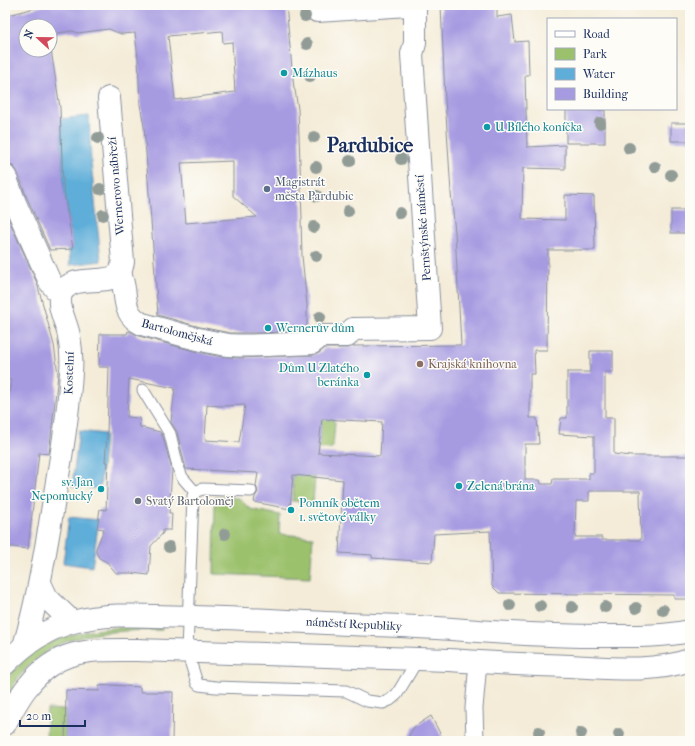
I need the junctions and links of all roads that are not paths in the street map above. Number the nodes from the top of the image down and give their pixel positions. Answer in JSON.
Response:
{"nodes":[{"id":1,"x":408,"y":5,"type":"edge"},
{"id":2,"x":415,"y":5,"type":"edge"},
{"id":3,"x":316,"y":8,"type":"edge"},
{"id":4,"x":108,"y":98,"type":"dead end"},
{"id":5,"x":5,"y":176,"type":"edge"},
{"id":6,"x":120,"y":274,"type":"junction"},
{"id":7,"x":60,"y":295,"type":"junction"},
{"id":8,"x":312,"y":343,"type":"joint"},
{"id":9,"x":143,"y":390,"type":"dead end"},
{"id":10,"x":251,"y":491,"type":"dead end"},
{"id":11,"x":194,"y":492,"type":"junction"},
{"id":12,"x":40,"y":583,"type":"junction"},
{"id":13,"x":188,"y":617,"type":"junction"},
{"id":14,"x":72,"y":622,"type":"junction"},
{"id":15,"x":690,"y":630,"type":"edge"},
{"id":16,"x":513,"y":634,"type":"junction"},
{"id":17,"x":24,"y":646,"type":"junction"},
{"id":18,"x":187,"y":651,"type":"junction"},
{"id":19,"x":418,"y":659,"type":"junction"},
{"id":20,"x":690,"y":660,"type":"edge"},
{"id":21,"x":5,"y":664,"type":"edge"},
{"id":22,"x":478,"y":668,"type":"junction"},
{"id":23,"x":5,"y":724,"type":"edge"},
{"id":24,"x":475,"y":741,"type":"edge"}],
"edges":[{"from":1,"to":3,"type":"street"},
{"from":2,"to":8,"type":"street","name":"Pernštýnské náměstí"},
{"from":4,"to":6,"type":"street","name":"Wernerovo nábřeží"},
{"from":5,"to":7,"type":"street","name":"Kostelní"},
{"from":6,"to":7,"type":"street"},
{"from":6,"to":8,"type":"street","name":"Bartolomějská"},
{"from":7,"to":12,"type":"street","name":"Kostelní"},
{"from":9,"to":11,"type":"lane"},
{"from":10,"to":11,"type":"lane"},
{"from":11,"to":13,"type":"lane"},
{"from":12,"to":14,"type":"street"},
{"from":12,"to":17,"type":"street","name":"Kostelní"},
{"from":13,"to":14,"type":"street","name":"náměstí Republiky"},
{"from":13,"to":16,"type":"street","name":"náměstí Republiky"},
{"from":13,"to":18,"type":"lane"},
{"from":14,"to":17,"type":"street","name":"náměstí Republiky"},
{"from":15,"to":16,"type":"street","name":"náměstí Republiky"},
{"from":16,"to":22,"type":"street"},
{"from":17,"to":21,"type":"street","name":"náměstí Republiky"},
{"from":18,"to":19,"type":"street"},
{"from":18,"to":19,"type":"lane"},
{"from":18,"to":23,"type":"street"},
{"from":19,"to":22,"type":"street"},
{"from":20,"to":22,"type":"street"},
{"from":22,"to":24,"type":"street"}]}
